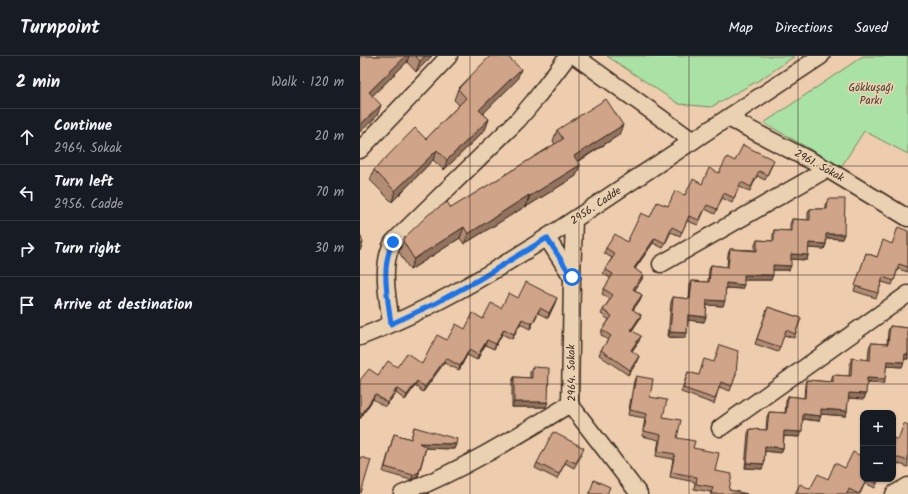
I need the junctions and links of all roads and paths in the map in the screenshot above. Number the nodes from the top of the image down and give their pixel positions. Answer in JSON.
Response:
{"nodes":[{"id":1,"x":449,"y":56,"type":"edge"},
{"id":2,"x":568,"y":56,"type":"edge"},
{"id":3,"x":575,"y":56,"type":"edge"},
{"id":4,"x":821,"y":56,"type":"edge"},
{"id":5,"x":728,"y":118,"type":"junction"},
{"id":6,"x":693,"y":141,"type":"junction"},
{"id":7,"x":360,"y":150,"type":"edge"},
{"id":8,"x":827,"y":170,"type":"junction"},
{"id":9,"x":908,"y":218,"type":"edge"},
{"id":10,"x":574,"y":220,"type":"junction"},
{"id":11,"x":547,"y":238,"type":"junction"},
{"id":12,"x":662,"y":264,"type":"dead end"},
{"id":13,"x":572,"y":277,"type":"junction"},
{"id":14,"x":908,"y":294,"type":"edge"},
{"id":15,"x":391,"y":324,"type":"junction"},
{"id":16,"x":360,"y":337,"type":"edge"},
{"id":17,"x":570,"y":404,"type":"junction"},
{"id":18,"x":720,"y":428,"type":"dead end"},
{"id":19,"x":908,"y":486,"type":"edge"},
{"id":20,"x":435,"y":488,"type":"edge"},
{"id":21,"x":402,"y":494,"type":"edge"},
{"id":22,"x":638,"y":494,"type":"edge"},
{"id":23,"x":894,"y":494,"type":"edge"}],
"edges":[{"from":1,"to":7,"type":"street"},
{"from":2,"to":15,"type":"street"},
{"from":3,"to":6,"type":"street"},
{"from":4,"to":5,"type":"street","name":"2956. Cadde"},
{"from":5,"to":6,"type":"street","name":"2956. Cadde"},
{"from":5,"to":8,"type":"street","name":"2961. Sokak"},
{"from":6,"to":10,"type":"street","name":"2956. Cadde"},
{"from":8,"to":9,"type":"street","name":"2961. Sokak"},
{"from":8,"to":12,"type":"street"},
{"from":10,"to":11,"type":"street","name":"2956. Cadde"},
{"from":10,"to":13,"type":"street","name":"2964. Sokak"},
{"from":11,"to":13,"type":"street"},
{"from":11,"to":15,"type":"street","name":"2956. Cadde"},
{"from":13,"to":17,"type":"street","name":"2964. Sokak"},
{"from":14,"to":18,"type":"street"},
{"from":15,"to":16,"type":"street","name":"2956. Cadde"},
{"from":17,"to":20,"type":"street"},
{"from":17,"to":22,"type":"street","name":"2964. Sokak"},
{"from":19,"to":23,"type":"street"},
{"from":20,"to":21,"type":"street"}]}
